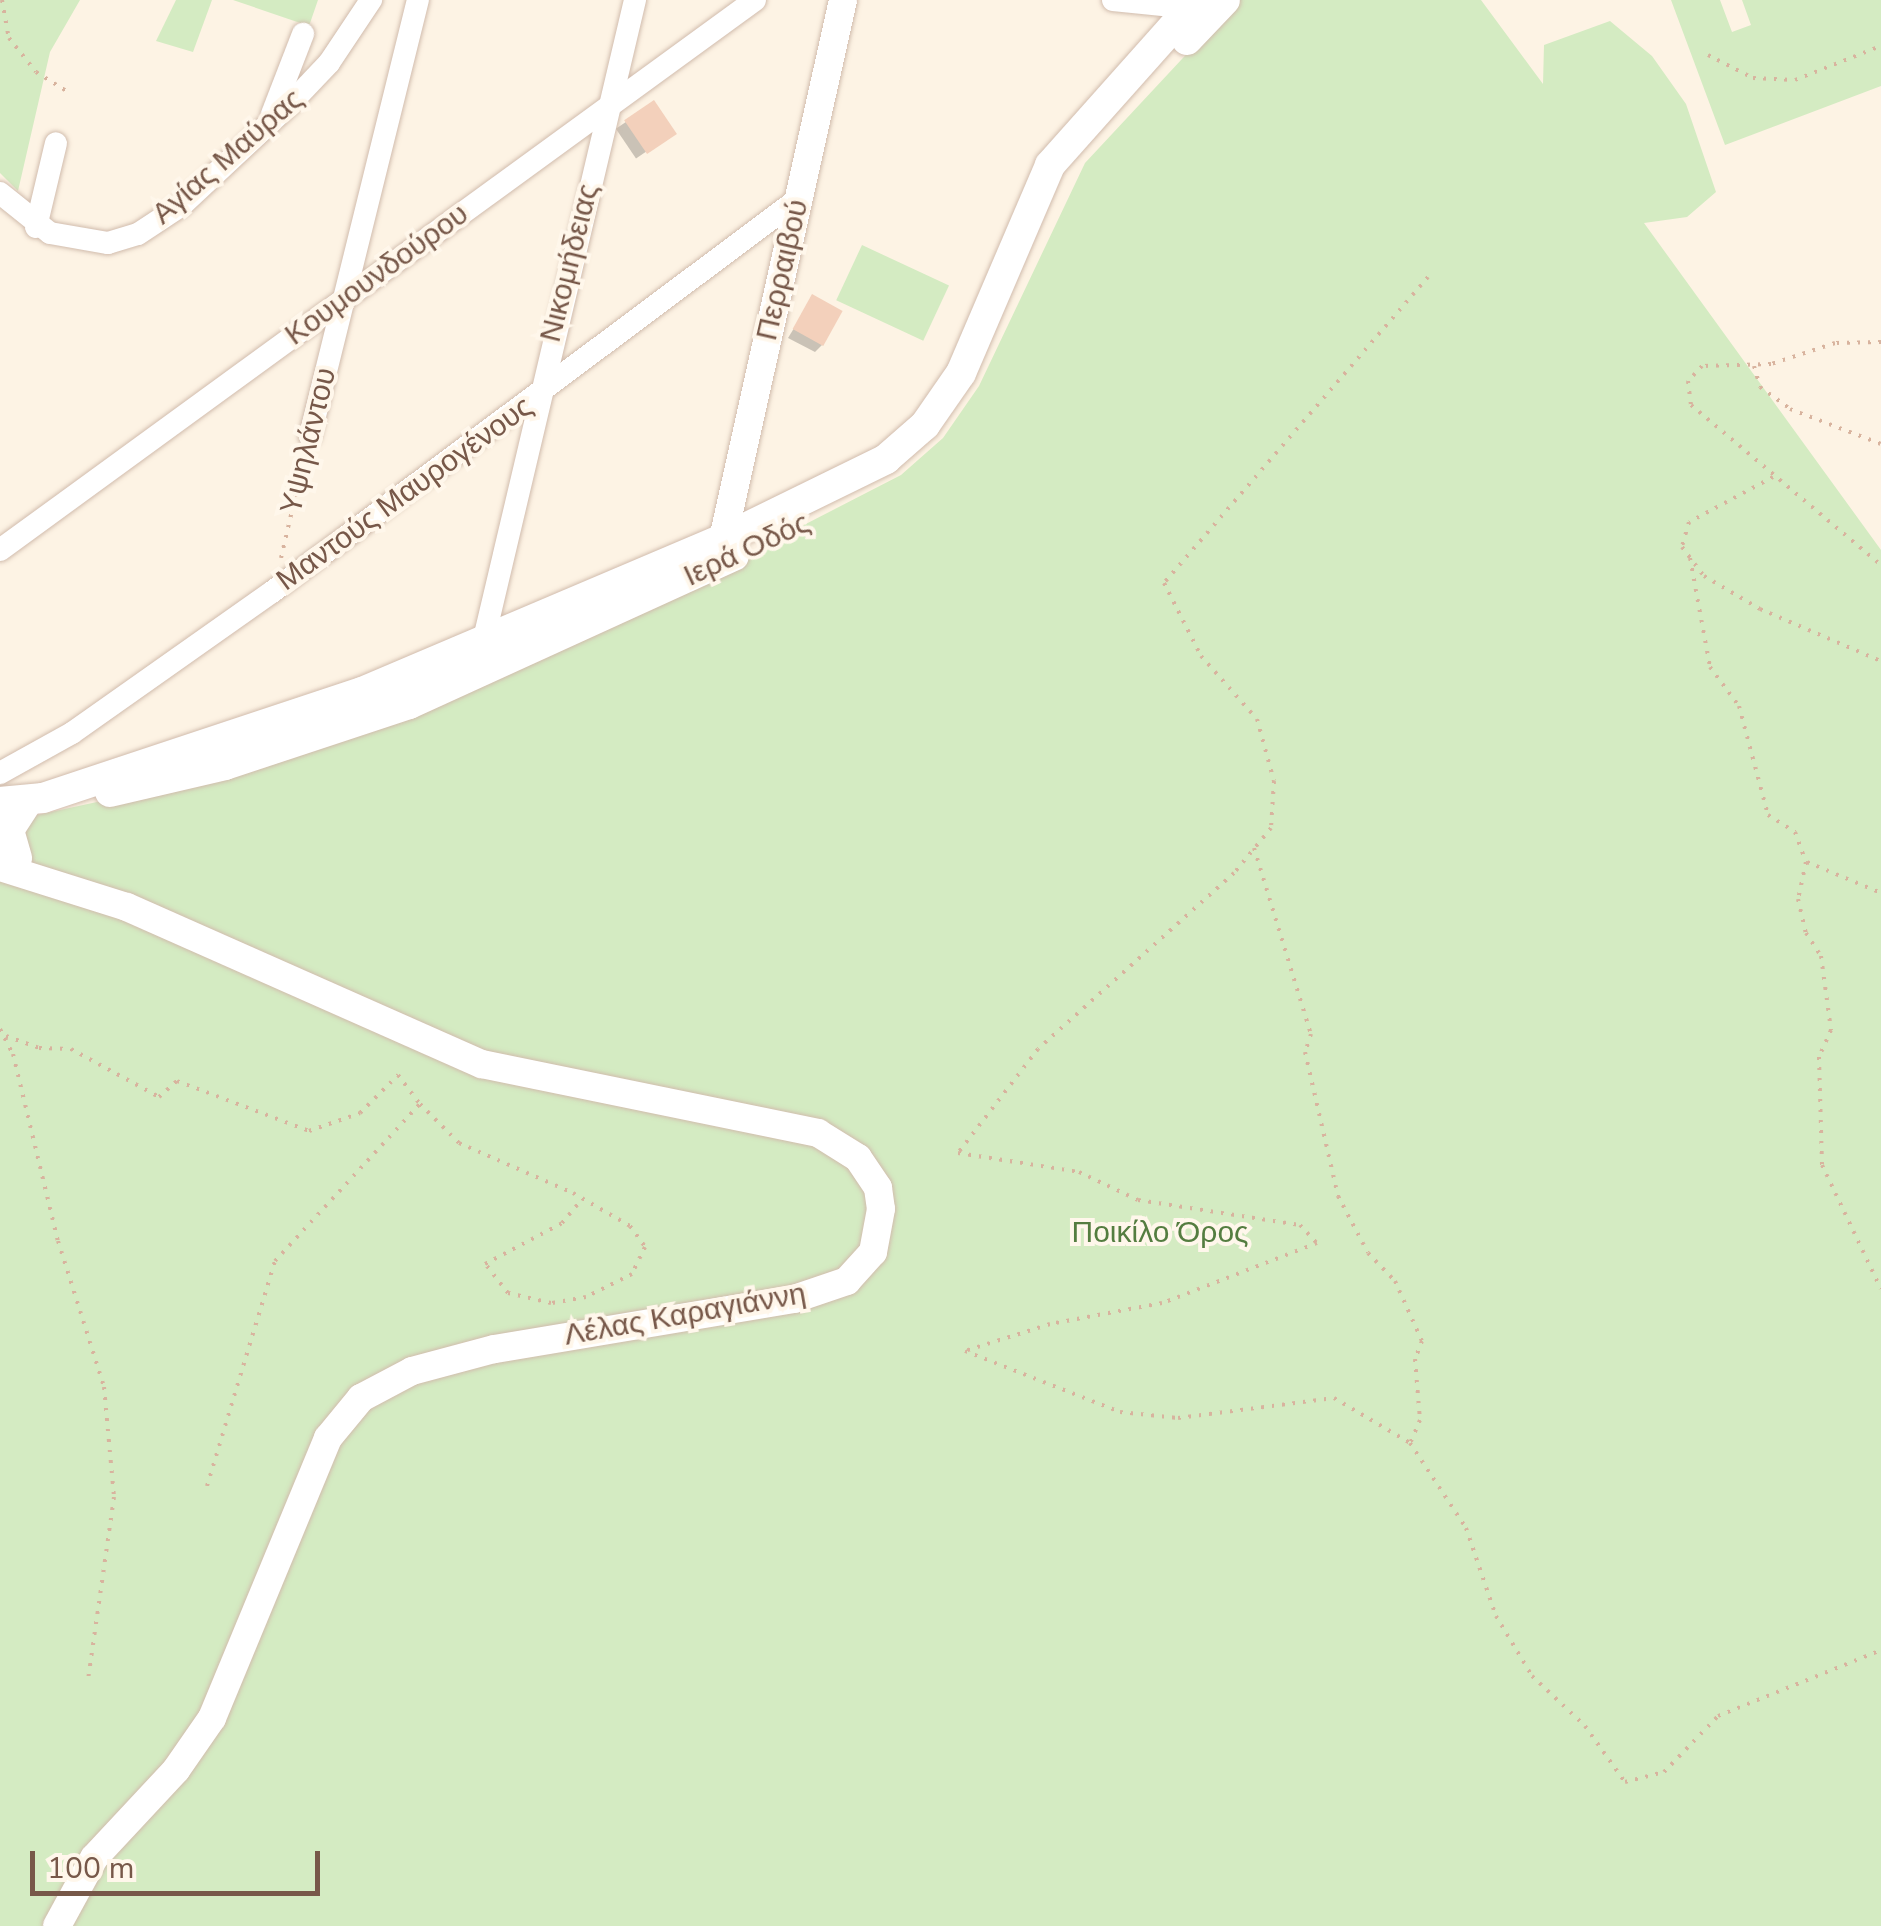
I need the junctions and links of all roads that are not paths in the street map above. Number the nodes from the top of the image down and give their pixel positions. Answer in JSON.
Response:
{"nodes":[{"id":1,"x":371,"y":0,"type":"edge"},
{"id":2,"x":418,"y":0,"type":"edge"},
{"id":3,"x":636,"y":0,"type":"edge"},
{"id":4,"x":755,"y":0,"type":"edge"},
{"id":5,"x":843,"y":0,"type":"edge"},
{"id":6,"x":1113,"y":0,"type":"edge"},
{"id":7,"x":1225,"y":0,"type":"edge"},
{"id":8,"x":1193,"y":4,"type":"edge"},
{"id":9,"x":303,"y":34,"type":"dead end"},
{"id":10,"x":609,"y":107,"type":"junction"},
{"id":11,"x":266,"y":126,"type":"junction"},
{"id":12,"x":56,"y":143,"type":"dead end"},
{"id":13,"x":0,"y":193,"type":"edge"},
{"id":14,"x":798,"y":199,"type":"junction"},
{"id":15,"x":36,"y":227,"type":"junction"},
{"id":16,"x":344,"y":298,"type":"junction"},
{"id":17,"x":536,"y":397,"type":"junction"},
{"id":18,"x":310,"y":436,"type":"road end"},
{"id":19,"x":722,"y":539,"type":"junction"},
{"id":20,"x":0,"y":550,"type":"edge"},
{"id":21,"x":483,"y":643,"type":"junction"},
{"id":22,"x":0,"y":773,"type":"edge"},
{"id":23,"x":23,"y":801,"type":"edge"},
{"id":24,"x":6,"y":858,"type":"edge"},
{"id":25,"x":57,"y":1926,"type":"edge"}],
"edges":[{"from":1,"to":11,"type":"street","name":"Αγίας Μαύρας"},
{"from":2,"to":16,"type":"street","name":"Υψηλάντου"},
{"from":3,"to":10,"type":"street","name":"Νικομήδειας"},
{"from":4,"to":10,"type":"street","name":"Κουμουνδούρου"},
{"from":5,"to":14,"type":"street","name":"Περραιβού"},
{"from":6,"to":8,"type":"street"},
{"from":7,"to":23,"type":"main road","name":"Ιερά Οδός"},
{"from":8,"to":19,"type":"main road","name":"Ιερά Οδός"},
{"from":9,"to":11,"type":"street"},
{"from":10,"to":16,"type":"street","name":"Κουμουνδούρου"},
{"from":10,"to":17,"type":"street","name":"Νικομήδειας"},
{"from":11,"to":15,"type":"street","name":"Αγίας Μαύρας"},
{"from":12,"to":15,"type":"street"},
{"from":13,"to":15,"type":"street"},
{"from":14,"to":17,"type":"street","name":"Μαντούς Μαυρογένους"},
{"from":14,"to":19,"type":"street","name":"Περραιβού"},
{"from":16,"to":18,"type":"street","name":"Υψηλάντου"},
{"from":16,"to":20,"type":"street","name":"Κουμουνδούρου"},
{"from":17,"to":21,"type":"street","name":"Νικομήδειας"},
{"from":17,"to":22,"type":"street","name":"Μαντούς Μαυρογένους"},
{"from":19,"to":21,"type":"main road","name":"Ιερά Οδός"},
{"from":21,"to":23,"type":"main road","name":"Ιερά Οδός"},
{"from":23,"to":24,"type":"main road"},
{"from":24,"to":25,"type":"street","name":"Λέλας Καραγιάννη"}]}
